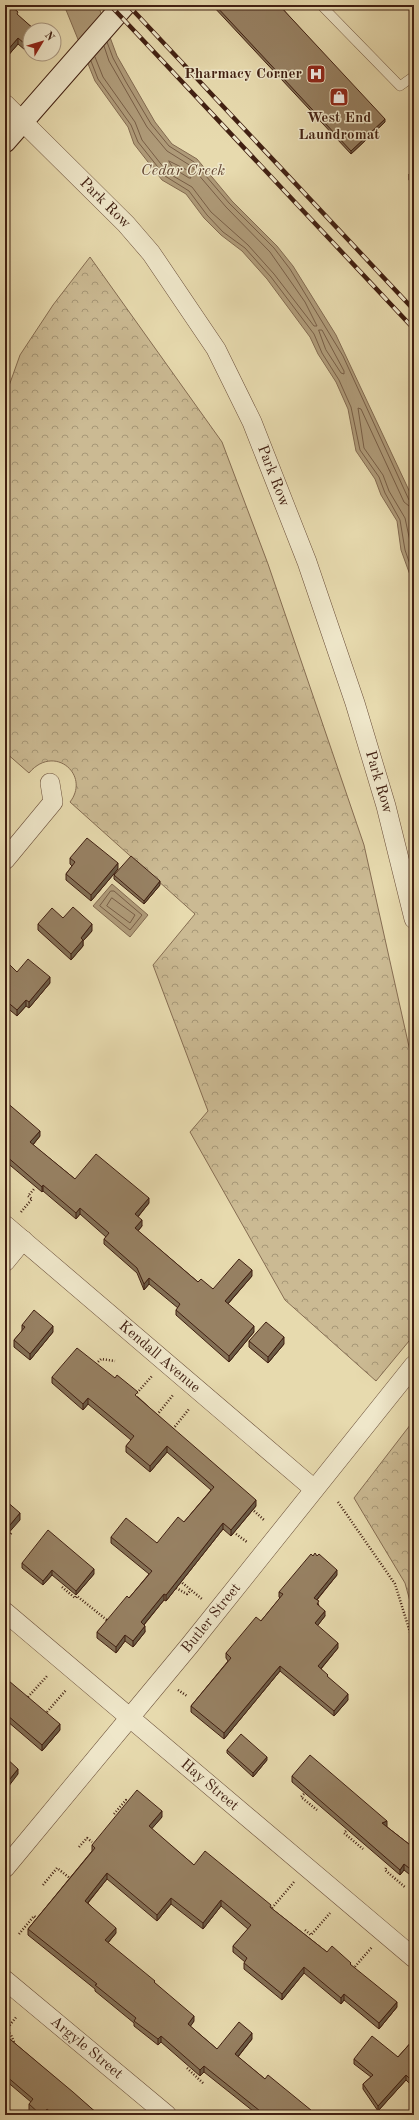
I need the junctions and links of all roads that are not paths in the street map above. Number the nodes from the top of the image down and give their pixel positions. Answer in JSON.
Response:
{"nodes":[{"id":1,"x":321,"y":5,"type":"edge"},
{"id":2,"x":118,"y":11,"type":"edge"},
{"id":3,"x":414,"y":76,"type":"edge"},
{"id":4,"x":5,"y":104,"type":"edge"},
{"id":5,"x":22,"y":119,"type":"junction"},
{"id":6,"x":5,"y":141,"type":"edge"},
{"id":7,"x":50,"y":783,"type":"dead end"},
{"id":8,"x":5,"y":860,"type":"edge"},
{"id":9,"x":414,"y":919,"type":"edge"},
{"id":10,"x":7,"y":1226,"type":"edge"},
{"id":11,"x":23,"y":1240,"type":"junction"},
{"id":12,"x":5,"y":1262,"type":"edge"},
{"id":13,"x":414,"y":1365,"type":"edge"},
{"id":14,"x":314,"y":1489,"type":"junction"},
{"id":15,"x":5,"y":1612,"type":"edge"},
{"id":16,"x":129,"y":1717,"type":"junction"},
{"id":17,"x":5,"y":1868,"type":"edge"},
{"id":18,"x":414,"y":1958,"type":"edge"},
{"id":19,"x":5,"y":1980,"type":"edge"},
{"id":20,"x":167,"y":2115,"type":"edge"}],
"edges":[{"from":1,"to":3,"type":"lane"},
{"from":2,"to":5,"type":"main road"},
{"from":4,"to":5,"type":"street","name":"Park Row"},
{"from":5,"to":6,"type":"main road"},
{"from":5,"to":9,"type":"street","name":"Park Row"},
{"from":7,"to":8,"type":"street"},
{"from":10,"to":11,"type":"street","name":"Kendall Avenue"},
{"from":11,"to":12,"type":"street"},
{"from":11,"to":14,"type":"street","name":"Kendall Avenue"},
{"from":13,"to":14,"type":"street","name":"Butler Street"},
{"from":14,"to":16,"type":"street","name":"Butler Street"},
{"from":15,"to":16,"type":"street","name":"Hay Street"},
{"from":16,"to":17,"type":"street","name":"Butler Street"},
{"from":16,"to":18,"type":"street","name":"Hay Street"},
{"from":19,"to":20,"type":"street","name":"Argyle Street"}]}
